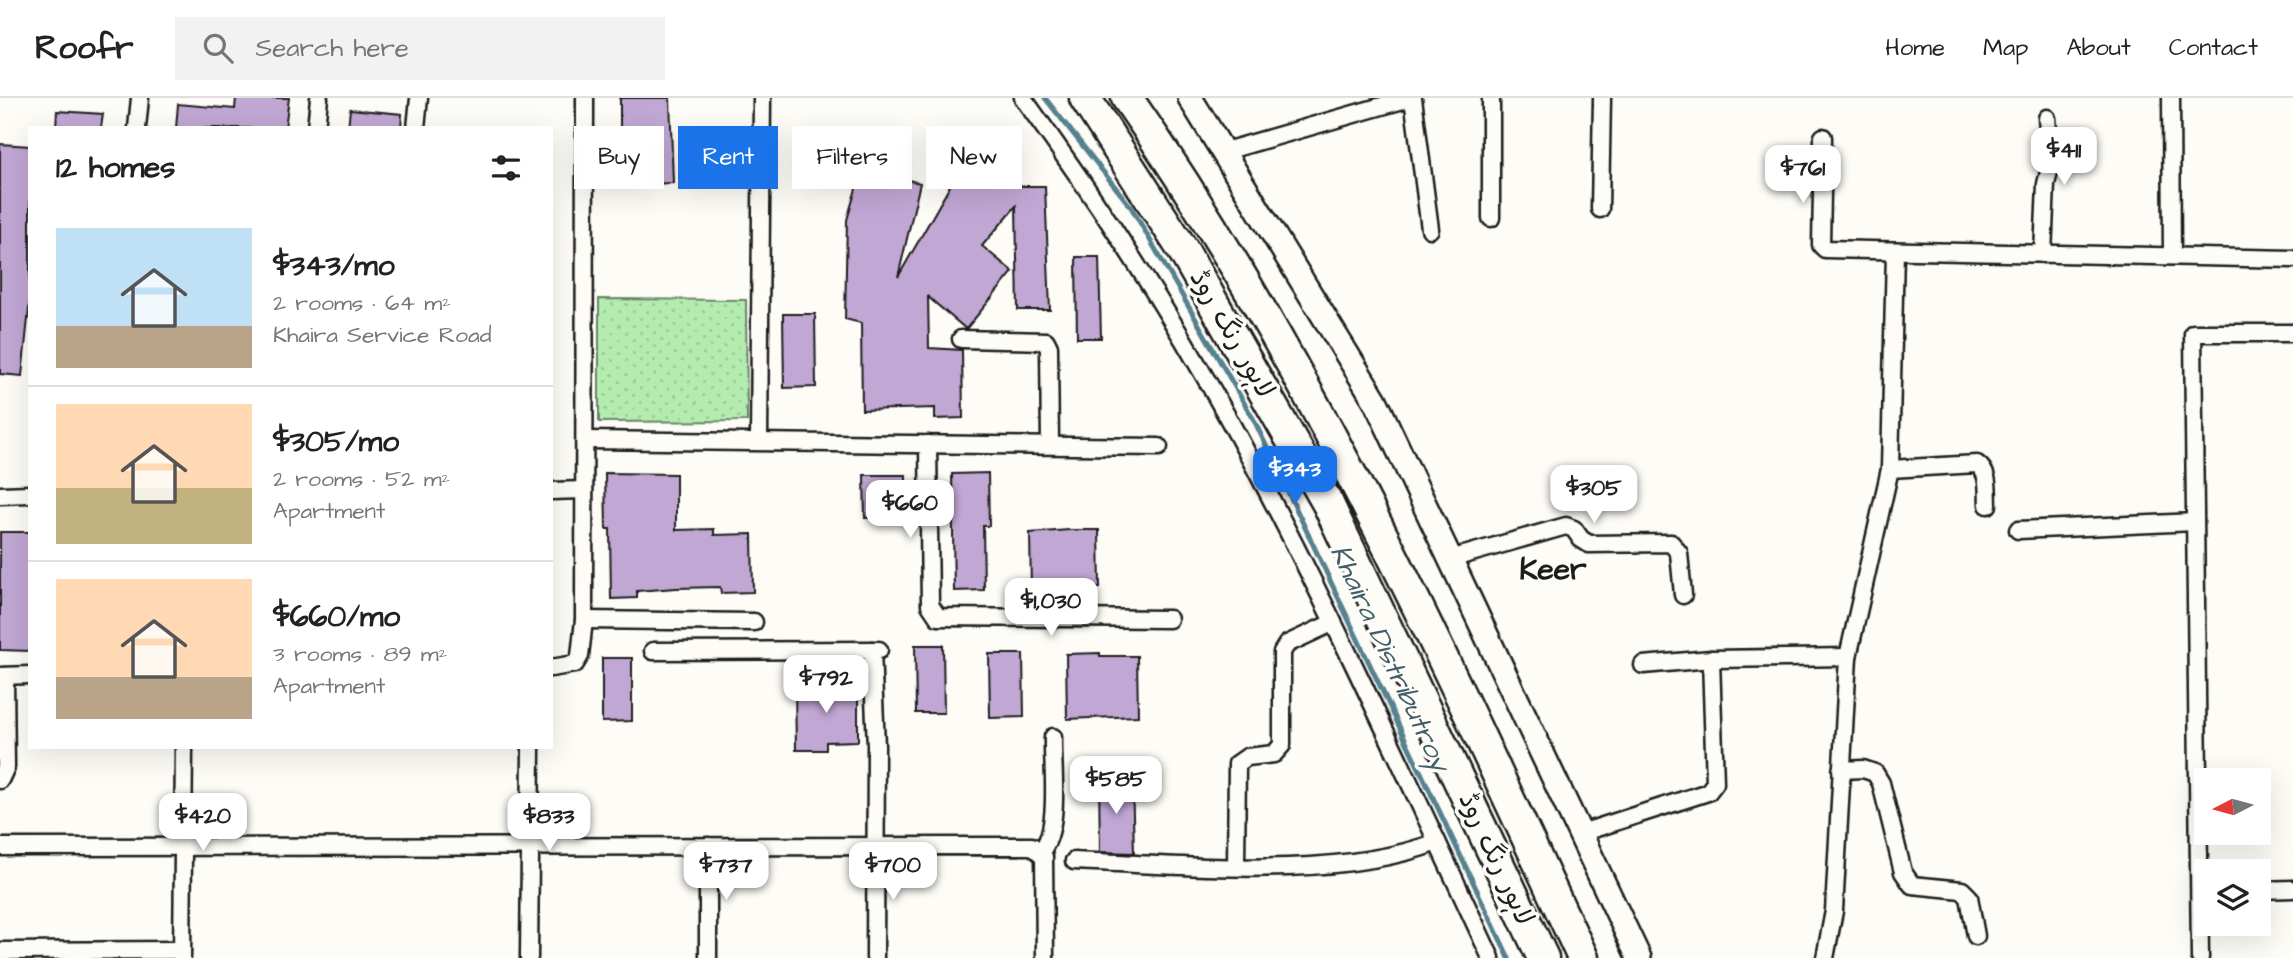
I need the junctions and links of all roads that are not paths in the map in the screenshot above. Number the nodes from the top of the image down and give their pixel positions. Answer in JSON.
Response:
{"nodes":[{"id":1,"x":140,"y":98,"type":"edge"},
{"id":2,"x":319,"y":98,"type":"edge"},
{"id":3,"x":419,"y":98,"type":"edge"},
{"id":4,"x":585,"y":98,"type":"edge"},
{"id":5,"x":762,"y":98,"type":"edge"},
{"id":6,"x":1023,"y":98,"type":"edge"},
{"id":7,"x":1085,"y":98,"type":"edge"},
{"id":8,"x":1127,"y":98,"type":"edge"},
{"id":9,"x":1190,"y":98,"type":"edge"},
{"id":10,"x":1491,"y":98,"type":"edge"},
{"id":11,"x":1602,"y":98,"type":"edge"},
{"id":12,"x":2172,"y":98,"type":"edge"},
{"id":13,"x":1407,"y":99,"type":"edge"},
{"id":14,"x":2047,"y":118,"type":"dead end"},
{"id":15,"x":137,"y":126,"type":"edge"},
{"id":16,"x":316,"y":126,"type":"edge"},
{"id":17,"x":416,"y":126,"type":"edge"},
{"id":18,"x":1823,"y":137,"type":"dead end"},
{"id":19,"x":1225,"y":151,"type":"junction"},
{"id":20,"x":1600,"y":209,"type":"dead end"},
{"id":21,"x":1491,"y":218,"type":"dead end"},
{"id":22,"x":1430,"y":229,"type":"dead end"},
{"id":23,"x":1895,"y":251,"type":"junction"},
{"id":24,"x":2043,"y":254,"type":"junction"},
{"id":25,"x":2172,"y":256,"type":"junction"},
{"id":26,"x":2293,"y":259,"type":"edge"},
{"id":27,"x":2293,"y":333,"type":"edge"},
{"id":28,"x":961,"y":339,"type":"dead end"},
{"id":29,"x":585,"y":440,"type":"junction"},
{"id":30,"x":759,"y":442,"type":"junction"},
{"id":31,"x":928,"y":444,"type":"junction"},
{"id":32,"x":1050,"y":445,"type":"junction"},
{"id":33,"x":1158,"y":447,"type":"dead end"},
{"id":34,"x":1890,"y":468,"type":"junction"},
{"id":35,"x":583,"y":490,"type":"junction"},
{"id":36,"x":553,"y":491,"type":"edge"},
{"id":37,"x":28,"y":494,"type":"edge"},
{"id":38,"x":0,"y":495,"type":"edge"},
{"id":39,"x":1988,"y":505,"type":"dead end"},
{"id":40,"x":2195,"y":522,"type":"junction"},
{"id":41,"x":2018,"y":530,"type":"dead end"},
{"id":42,"x":1450,"y":559,"type":"junction"},
{"id":43,"x":1683,"y":595,"type":"dead end"},
{"id":44,"x":584,"y":620,"type":"junction"},
{"id":45,"x":1169,"y":620,"type":"dead end"},
{"id":46,"x":754,"y":622,"type":"dead end"},
{"id":47,"x":1332,"y":623,"type":"junction"},
{"id":48,"x":653,"y":651,"type":"dead end"},
{"id":49,"x":1848,"y":657,"type":"junction"},
{"id":50,"x":1712,"y":659,"type":"junction"},
{"id":51,"x":1643,"y":665,"type":"dead end"},
{"id":52,"x":553,"y":668,"type":"edge"},
{"id":53,"x":28,"y":675,"type":"edge"},
{"id":54,"x":2,"y":676,"type":"edge"},
{"id":55,"x":1053,"y":737,"type":"dead end"},
{"id":56,"x":184,"y":749,"type":"edge"},
{"id":57,"x":531,"y":749,"type":"edge"},
{"id":58,"x":1841,"y":770,"type":"junction"},
{"id":59,"x":0,"y":780,"type":"edge"},
{"id":60,"x":1581,"y":833,"type":"junction"},
{"id":61,"x":1437,"y":842,"type":"junction"},
{"id":62,"x":530,"y":844,"type":"junction"},
{"id":63,"x":0,"y":846,"type":"edge"},
{"id":64,"x":185,"y":846,"type":"junction"},
{"id":65,"x":708,"y":846,"type":"junction"},
{"id":66,"x":875,"y":846,"type":"junction"},
{"id":67,"x":1041,"y":851,"type":"junction"},
{"id":68,"x":2202,"y":859,"type":"edge"},
{"id":69,"x":1074,"y":861,"type":"dead end"},
{"id":70,"x":1236,"y":867,"type":"junction"},
{"id":71,"x":2293,"y":889,"type":"edge"},
{"id":72,"x":2271,"y":890,"type":"edge"},
{"id":73,"x":1976,"y":936,"type":"dead end"},
{"id":74,"x":2201,"y":936,"type":"edge"},
{"id":75,"x":0,"y":951,"type":"edge"},
{"id":76,"x":182,"y":954,"type":"edge"},
{"id":77,"x":529,"y":958,"type":"edge"},
{"id":78,"x":708,"y":958,"type":"edge"},
{"id":79,"x":875,"y":958,"type":"edge"},
{"id":80,"x":1045,"y":958,"type":"edge"},
{"id":81,"x":1491,"y":958,"type":"edge"},
{"id":82,"x":1543,"y":958,"type":"edge"},
{"id":83,"x":1583,"y":958,"type":"edge"},
{"id":84,"x":1639,"y":958,"type":"edge"},
{"id":85,"x":1825,"y":958,"type":"edge"},
{"id":86,"x":2200,"y":958,"type":"edge"}],
"edges":[{"from":1,"to":15,"type":"street"},
{"from":2,"to":16,"type":"street"},
{"from":3,"to":17,"type":"street"},
{"from":4,"to":29,"type":"street"},
{"from":5,"to":30,"type":"street"},
{"from":6,"to":47,"type":"street"},
{"from":7,"to":82,"type":"highway","name":"لاہور رنگ روڈ"},
{"from":8,"to":83,"type":"highway","name":"لاہور رنگ روڈ"},
{"from":9,"to":19,"type":"street"},
{"from":10,"to":21,"type":"street"},
{"from":11,"to":20,"type":"street"},
{"from":12,"to":25,"type":"street"},
{"from":13,"to":19,"type":"street"},
{"from":13,"to":22,"type":"street"},
{"from":14,"to":24,"type":"street"},
{"from":18,"to":23,"type":"street"},
{"from":19,"to":42,"type":"street"},
{"from":23,"to":24,"type":"street"},
{"from":23,"to":34,"type":"street"},
{"from":24,"to":25,"type":"street"},
{"from":25,"to":26,"type":"street"},
{"from":27,"to":40,"type":"street"},
{"from":28,"to":32,"type":"street"},
{"from":29,"to":30,"type":"street"},
{"from":29,"to":35,"type":"street"},
{"from":30,"to":31,"type":"street"},
{"from":31,"to":32,"type":"street"},
{"from":31,"to":45,"type":"street"},
{"from":32,"to":33,"type":"street"},
{"from":34,"to":39,"type":"street"},
{"from":34,"to":49,"type":"street"},
{"from":35,"to":36,"type":"street"},
{"from":35,"to":44,"type":"street"},
{"from":37,"to":38,"type":"street"},
{"from":40,"to":41,"type":"street"},
{"from":40,"to":68,"type":"street"},
{"from":42,"to":43,"type":"street"},
{"from":42,"to":60,"type":"street"},
{"from":44,"to":46,"type":"street"},
{"from":44,"to":52,"type":"street"},
{"from":47,"to":61,"type":"street"},
{"from":47,"to":70,"type":"street"},
{"from":48,"to":66,"type":"street"},
{"from":49,"to":50,"type":"street"},
{"from":49,"to":58,"type":"street"},
{"from":50,"to":51,"type":"street"},
{"from":50,"to":60,"type":"street"},
{"from":53,"to":54,"type":"street"},
{"from":54,"to":59,"type":"street"},
{"from":55,"to":67,"type":"street"},
{"from":56,"to":64,"type":"street"},
{"from":57,"to":62,"type":"street"},
{"from":58,"to":73,"type":"street"},
{"from":58,"to":85,"type":"street"},
{"from":60,"to":84,"type":"street"},
{"from":61,"to":70,"type":"street"},
{"from":61,"to":81,"type":"street"},
{"from":62,"to":64,"type":"street"},
{"from":62,"to":65,"type":"street"},
{"from":62,"to":77,"type":"street"},
{"from":63,"to":64,"type":"street"},
{"from":64,"to":76,"type":"street"},
{"from":65,"to":66,"type":"street"},
{"from":65,"to":78,"type":"street"},
{"from":66,"to":67,"type":"street"},
{"from":66,"to":79,"type":"street"},
{"from":67,"to":80,"type":"street"},
{"from":69,"to":70,"type":"street"},
{"from":71,"to":72,"type":"street"},
{"from":74,"to":86,"type":"street"},
{"from":75,"to":76,"type":"street"}]}
